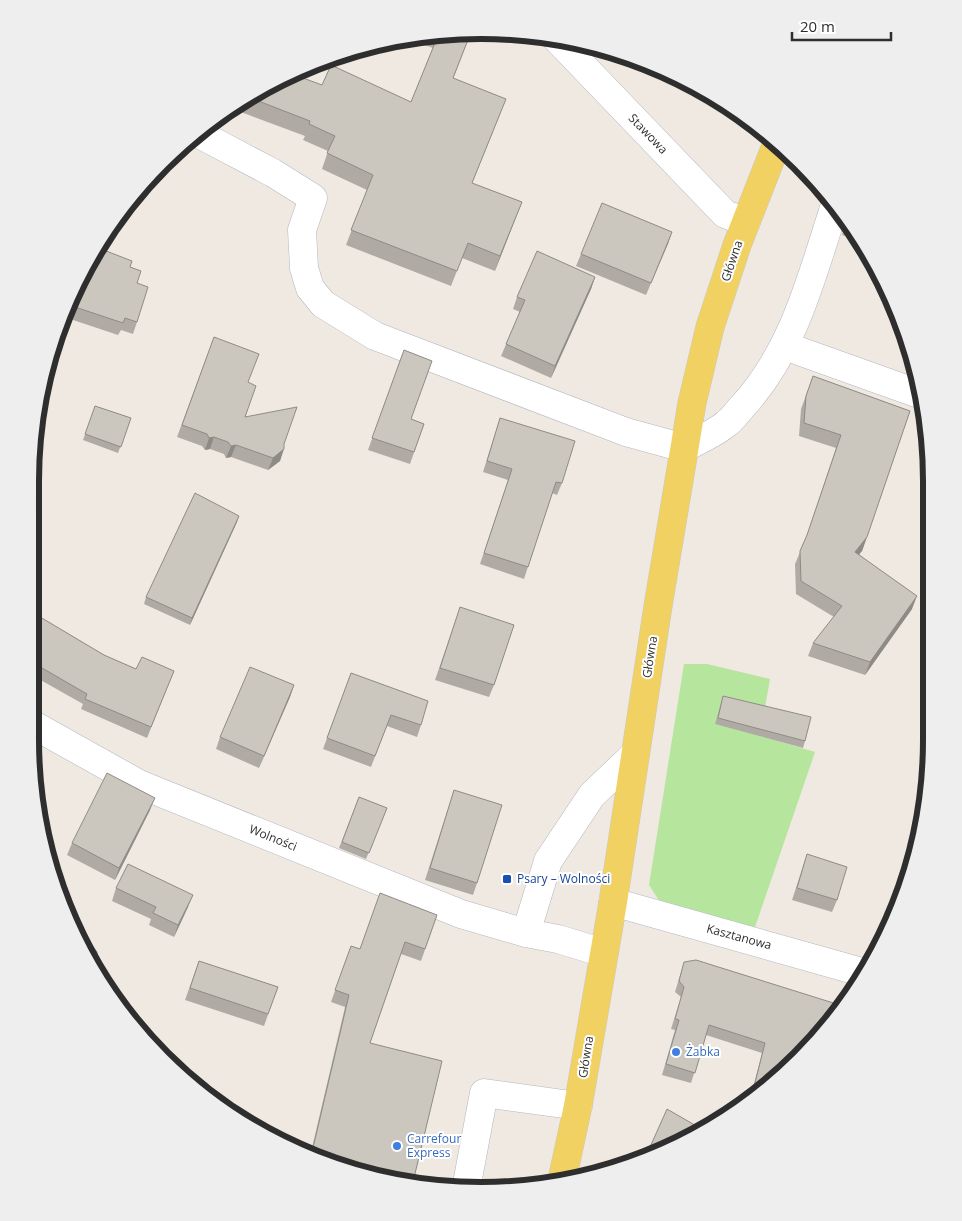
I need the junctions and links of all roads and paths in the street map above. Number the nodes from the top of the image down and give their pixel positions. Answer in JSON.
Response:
{"nodes":[{"id":1,"x":564,"y":47,"type":"edge"},
{"id":2,"x":204,"y":136,"type":"edge"},
{"id":3,"x":774,"y":149,"type":"edge"},
{"id":4,"x":832,"y":212,"type":"edge"},
{"id":5,"x":749,"y":214,"type":"junction"},
{"id":6,"x":785,"y":346,"type":"junction"},
{"id":7,"x":914,"y":392,"type":"edge"},
{"id":8,"x":684,"y":448,"type":"junction"},
{"id":9,"x":39,"y":728,"type":"edge"},
{"id":10,"x":636,"y":754,"type":"junction"},
{"id":11,"x":613,"y":902,"type":"junction"},
{"id":12,"x":526,"y":933,"type":"junction"},
{"id":13,"x":604,"y":953,"type":"junction"},
{"id":14,"x":858,"y":971,"type":"edge"},
{"id":15,"x":578,"y":1106,"type":"junction"},
{"id":16,"x":563,"y":1175,"type":"edge"},
{"id":17,"x":467,"y":1182,"type":"edge"}],
"edges":[{"from":1,"to":5,"type":"street","name":"Stawowa"},
{"from":2,"to":8,"type":"street"},
{"from":3,"to":5,"type":"main road","name":"Główna"},
{"from":4,"to":6,"type":"street"},
{"from":5,"to":8,"type":"main road","name":"Główna"},
{"from":6,"to":7,"type":"street"},
{"from":6,"to":8,"type":"street"},
{"from":8,"to":10,"type":"main road","name":"Główna"},
{"from":9,"to":12,"type":"street","name":"Wolności"},
{"from":10,"to":11,"type":"main road","name":"Główna"},
{"from":10,"to":12,"type":"street"},
{"from":11,"to":13,"type":"main road","name":"Główna"},
{"from":11,"to":14,"type":"street","name":"Kasztanowa"},
{"from":12,"to":13,"type":"street","name":"Wolności"},
{"from":13,"to":15,"type":"main road","name":"Główna"},
{"from":15,"to":16,"type":"main road","name":"Główna"},
{"from":15,"to":17,"type":"street"}]}
